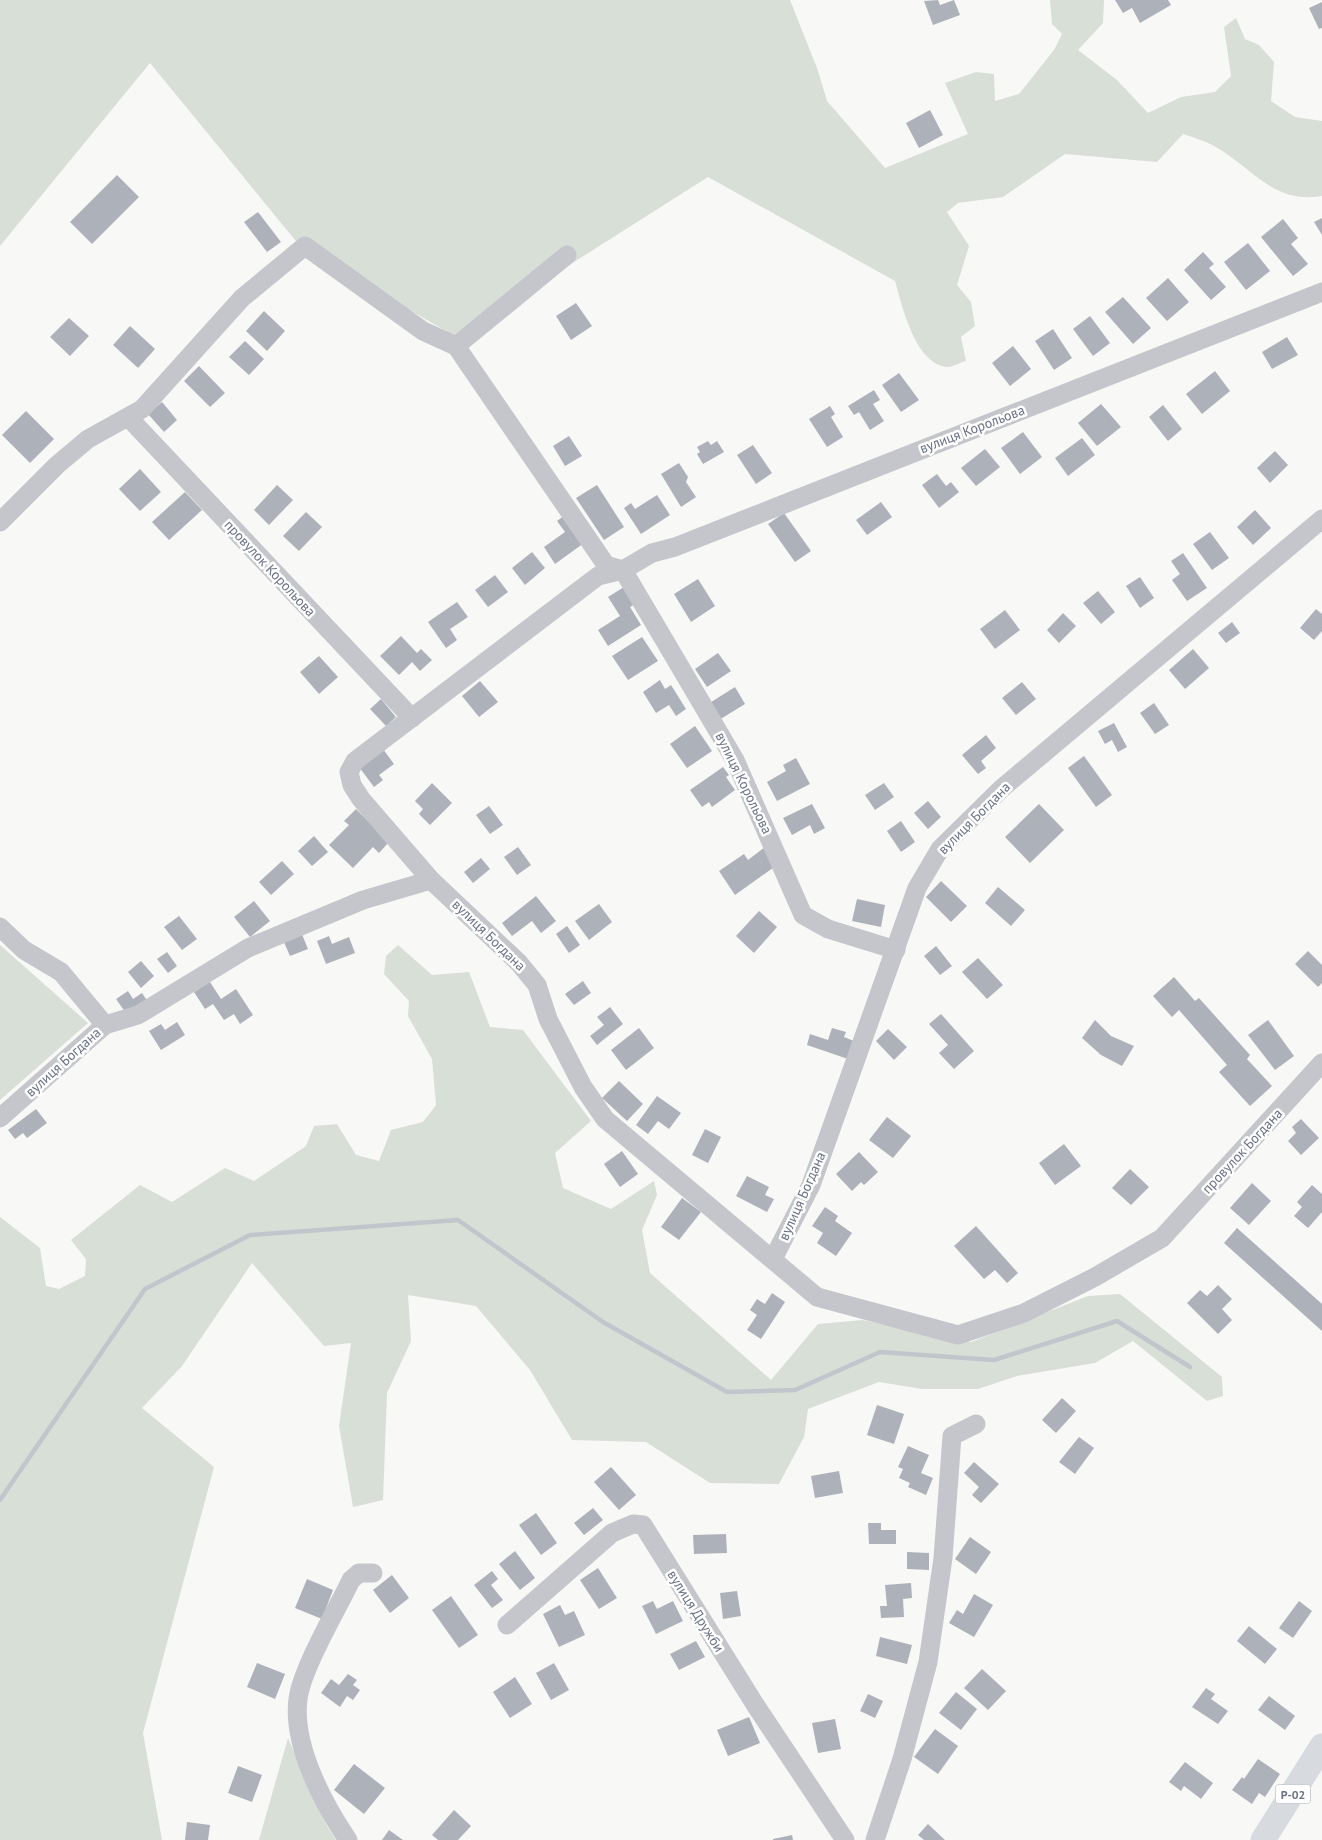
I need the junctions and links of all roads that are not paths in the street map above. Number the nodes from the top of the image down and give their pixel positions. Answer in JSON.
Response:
{"nodes":[{"id":1,"x":567,"y":256,"type":"dead end"},
{"id":2,"x":1322,"y":292,"type":"edge"},
{"id":3,"x":456,"y":346,"type":"junction"},
{"id":4,"x":129,"y":418,"type":"junction"},
{"id":5,"x":1322,"y":519,"type":"edge"},
{"id":6,"x":0,"y":522,"type":"edge"},
{"id":7,"x":623,"y":570,"type":"junction"},
{"id":8,"x":412,"y":718,"type":"junction"},
{"id":9,"x":367,"y":753,"type":"joint"},
{"id":10,"x":431,"y":880,"type":"junction"},
{"id":11,"x":0,"y":927,"type":"edge"},
{"id":12,"x":896,"y":950,"type":"junction"},
{"id":13,"x":105,"y":1025,"type":"junction"},
{"id":14,"x":1322,"y":1063,"type":"edge"},
{"id":15,"x":0,"y":1118,"type":"edge"},
{"id":16,"x":1162,"y":1238,"type":"joint"},
{"id":17,"x":773,"y":1259,"type":"junction"},
{"id":18,"x":976,"y":1424,"type":"dead end"},
{"id":19,"x":373,"y":1573,"type":"dead end"},
{"id":20,"x":507,"y":1625,"type":"dead end"},
{"id":21,"x":1322,"y":1746,"type":"edge"},
{"id":22,"x":348,"y":1840,"type":"edge"},
{"id":23,"x":845,"y":1840,"type":"edge"},
{"id":24,"x":875,"y":1840,"type":"edge"},
{"id":25,"x":1263,"y":1840,"type":"edge"}],
"edges":[{"from":1,"to":3,"type":"street"},
{"from":2,"to":7,"type":"street","name":"вулиця Корольова"},
{"from":3,"to":4,"type":"street"},
{"from":3,"to":7,"type":"street"},
{"from":4,"to":6,"type":"street"},
{"from":4,"to":8,"type":"street","name":"провулок Корольова"},
{"from":5,"to":12,"type":"street","name":"вулиця Богдана"},
{"from":7,"to":8,"type":"street","name":"вулиця Корольова"},
{"from":7,"to":12,"type":"street","name":"вулиця Корольова"},
{"from":8,"to":9,"type":"street","name":"вулиця Корольова"},
{"from":9,"to":10,"type":"street","name":"вулиця Богдана"},
{"from":10,"to":13,"type":"street","name":"вулиця Богдана"},
{"from":10,"to":17,"type":"street","name":"вулиця Богдана"},
{"from":11,"to":13,"type":"street"},
{"from":12,"to":17,"type":"street","name":"вулиця Богдана"},
{"from":13,"to":15,"type":"street","name":"вулиця Богдана"},
{"from":14,"to":16,"type":"street","name":"провулок Богдана"},
{"from":16,"to":17,"type":"street","name":"вулиця Богдана"},
{"from":18,"to":24,"type":"street"},
{"from":19,"to":22,"type":"street"},
{"from":20,"to":23,"type":"street","name":"вулиця Дружби"},
{"from":21,"to":25,"type":"main road","number":"Р-02"}]}
